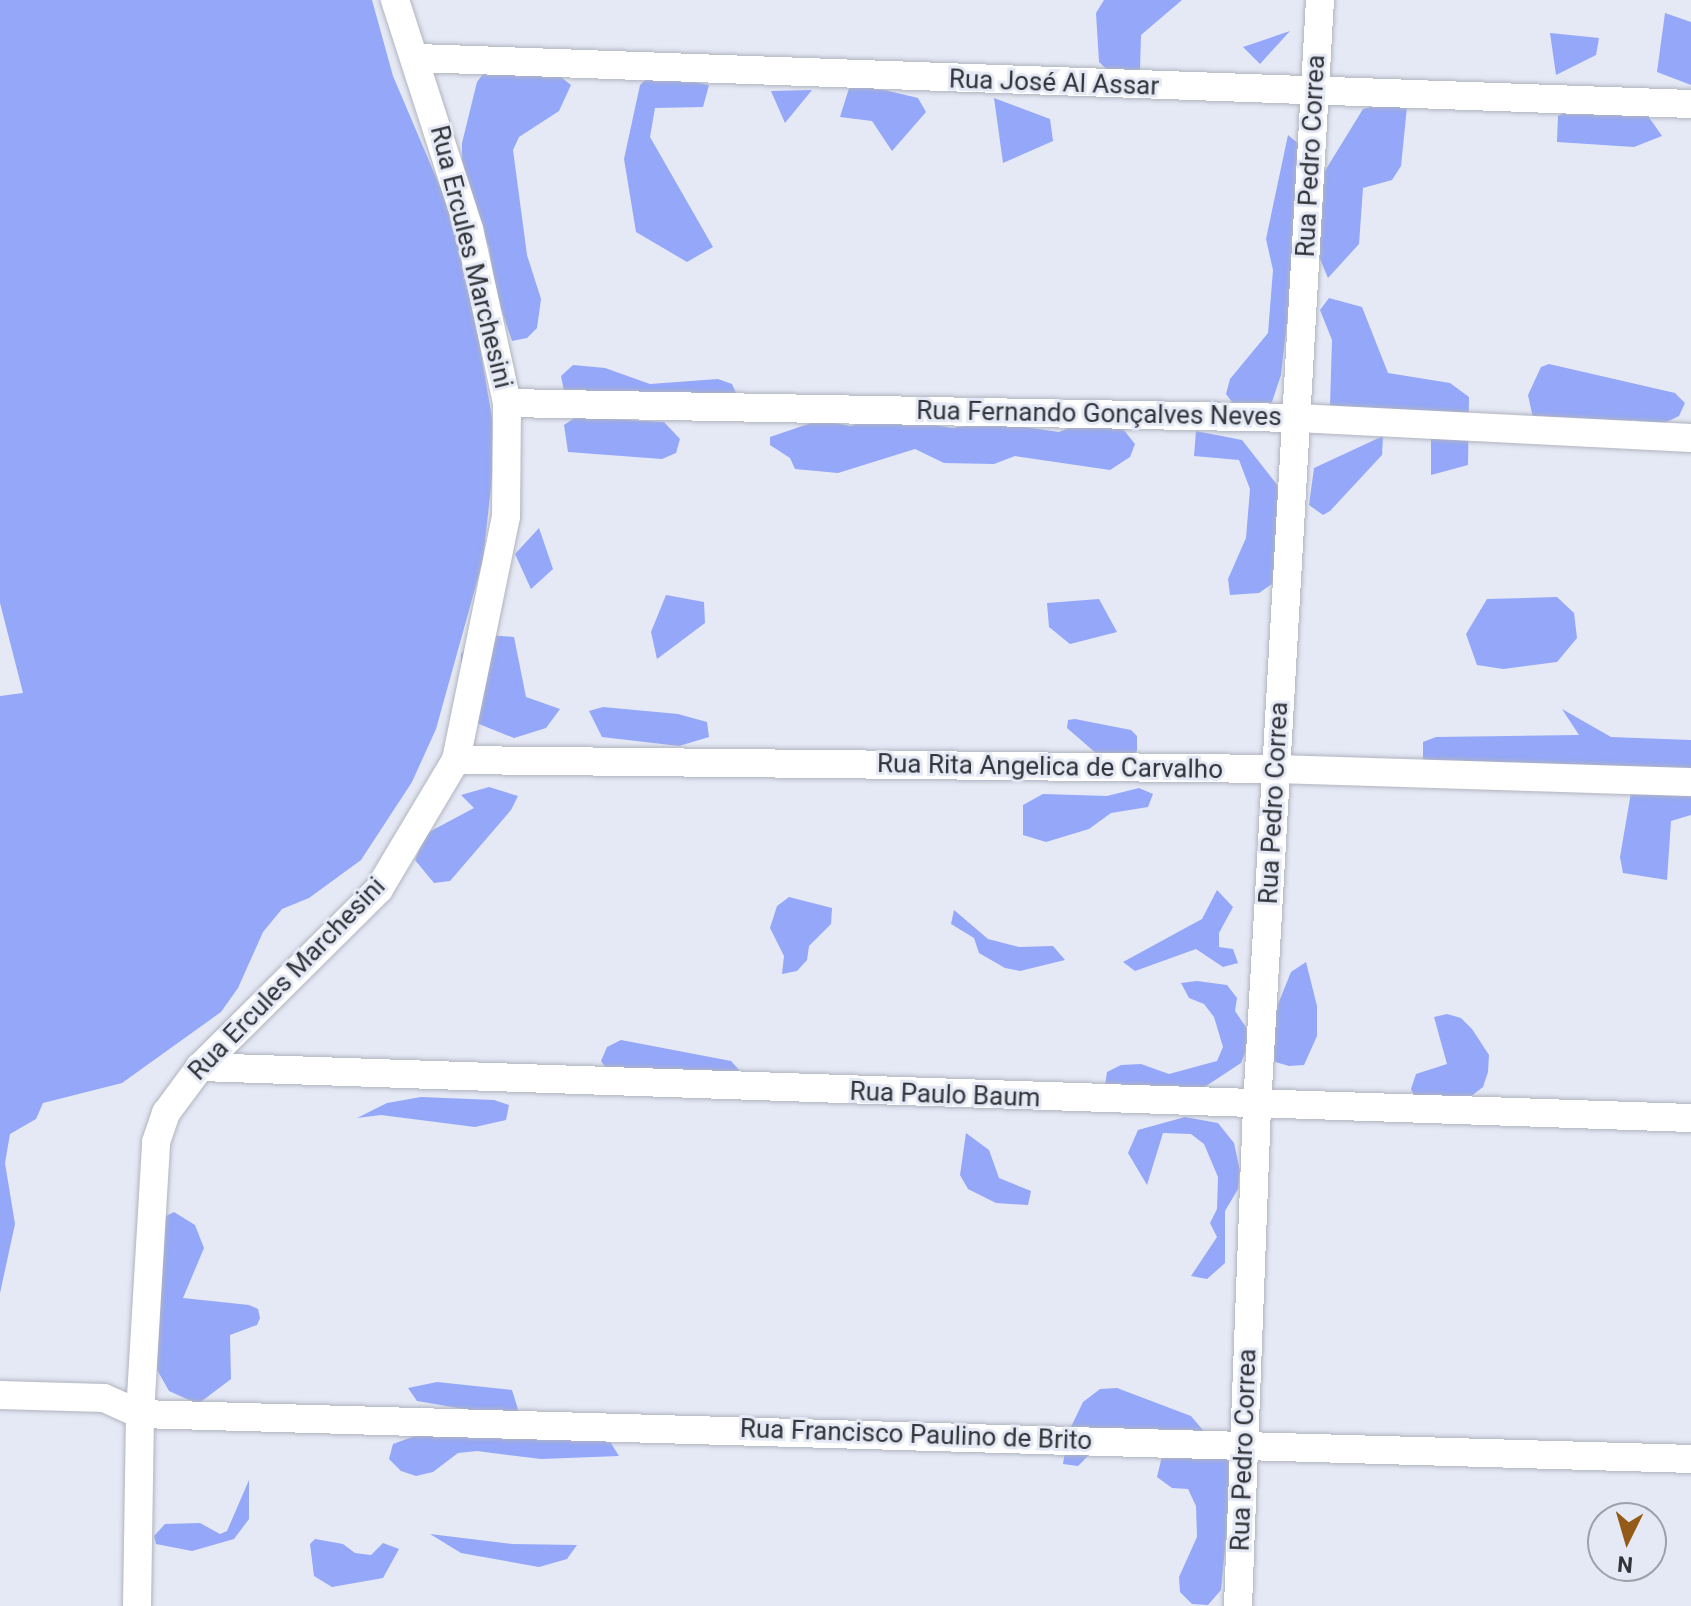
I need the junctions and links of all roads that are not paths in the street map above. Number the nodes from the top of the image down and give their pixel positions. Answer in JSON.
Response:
{"nodes":[{"id":1,"x":395,"y":0,"type":"edge"},
{"id":2,"x":1320,"y":0,"type":"edge"},
{"id":3,"x":418,"y":58,"type":"junction"},
{"id":4,"x":1315,"y":93,"type":"junction"},
{"id":5,"x":1691,"y":104,"type":"edge"},
{"id":6,"x":507,"y":403,"type":"junction"},
{"id":7,"x":1297,"y":418,"type":"junction"},
{"id":8,"x":1691,"y":438,"type":"edge"},
{"id":9,"x":456,"y":760,"type":"junction"},
{"id":10,"x":1275,"y":769,"type":"junction"},
{"id":11,"x":1691,"y":782,"type":"edge"},
{"id":12,"x":200,"y":1067,"type":"junction"},
{"id":13,"x":1257,"y":1106,"type":"junction"},
{"id":14,"x":1691,"y":1118,"type":"edge"},
{"id":15,"x":0,"y":1395,"type":"edge"},
{"id":16,"x":140,"y":1414,"type":"junction"},
{"id":17,"x":1245,"y":1444,"type":"junction"},
{"id":18,"x":1691,"y":1459,"type":"edge"},
{"id":19,"x":137,"y":1606,"type":"edge"},
{"id":20,"x":1238,"y":1606,"type":"edge"}],
"edges":[{"from":1,"to":3,"type":"street","name":"Rua Ercules Marchesini"},
{"from":2,"to":4,"type":"street","name":"Rua Pedro Correa"},
{"from":3,"to":4,"type":"street","name":"Rua José Al Assar"},
{"from":3,"to":6,"type":"street","name":"Rua Ercules Marchesini"},
{"from":4,"to":5,"type":"street","name":"Rua José Al Assar"},
{"from":4,"to":7,"type":"street","name":"Rua Pedro Correa"},
{"from":6,"to":7,"type":"street","name":"Rua Fernando Gonçalves Neves"},
{"from":6,"to":9,"type":"street","name":"Rua Ercules Marchesini"},
{"from":7,"to":8,"type":"street","name":"Rua Fernando Gonçalves Neves"},
{"from":7,"to":10,"type":"street","name":"Rua Pedro Correa"},
{"from":9,"to":10,"type":"street","name":"Rua Rita Angelica de Carvalho"},
{"from":9,"to":12,"type":"street","name":"Rua Ercules Marchesini"},
{"from":10,"to":11,"type":"street","name":"Rua Rita Angelica de Carvalho"},
{"from":10,"to":13,"type":"street","name":"Rua Pedro Correa"},
{"from":12,"to":13,"type":"street","name":"Rua Paulo Baum"},
{"from":12,"to":16,"type":"street","name":"Rua Ercules Marchesini"},
{"from":13,"to":14,"type":"street","name":"Rua Paulo Baum"},
{"from":13,"to":17,"type":"street","name":"Rua Pedro Correa"},
{"from":15,"to":16,"type":"street"},
{"from":16,"to":17,"type":"street","name":"Rua Francisco Paulino de Brito"},
{"from":16,"to":19,"type":"street","name":"Rua Ercules Marchesini"},
{"from":17,"to":18,"type":"street","name":"Rua Francisco Paulino de Brito"},
{"from":17,"to":20,"type":"street","name":"Rua Pedro Correa"}]}
